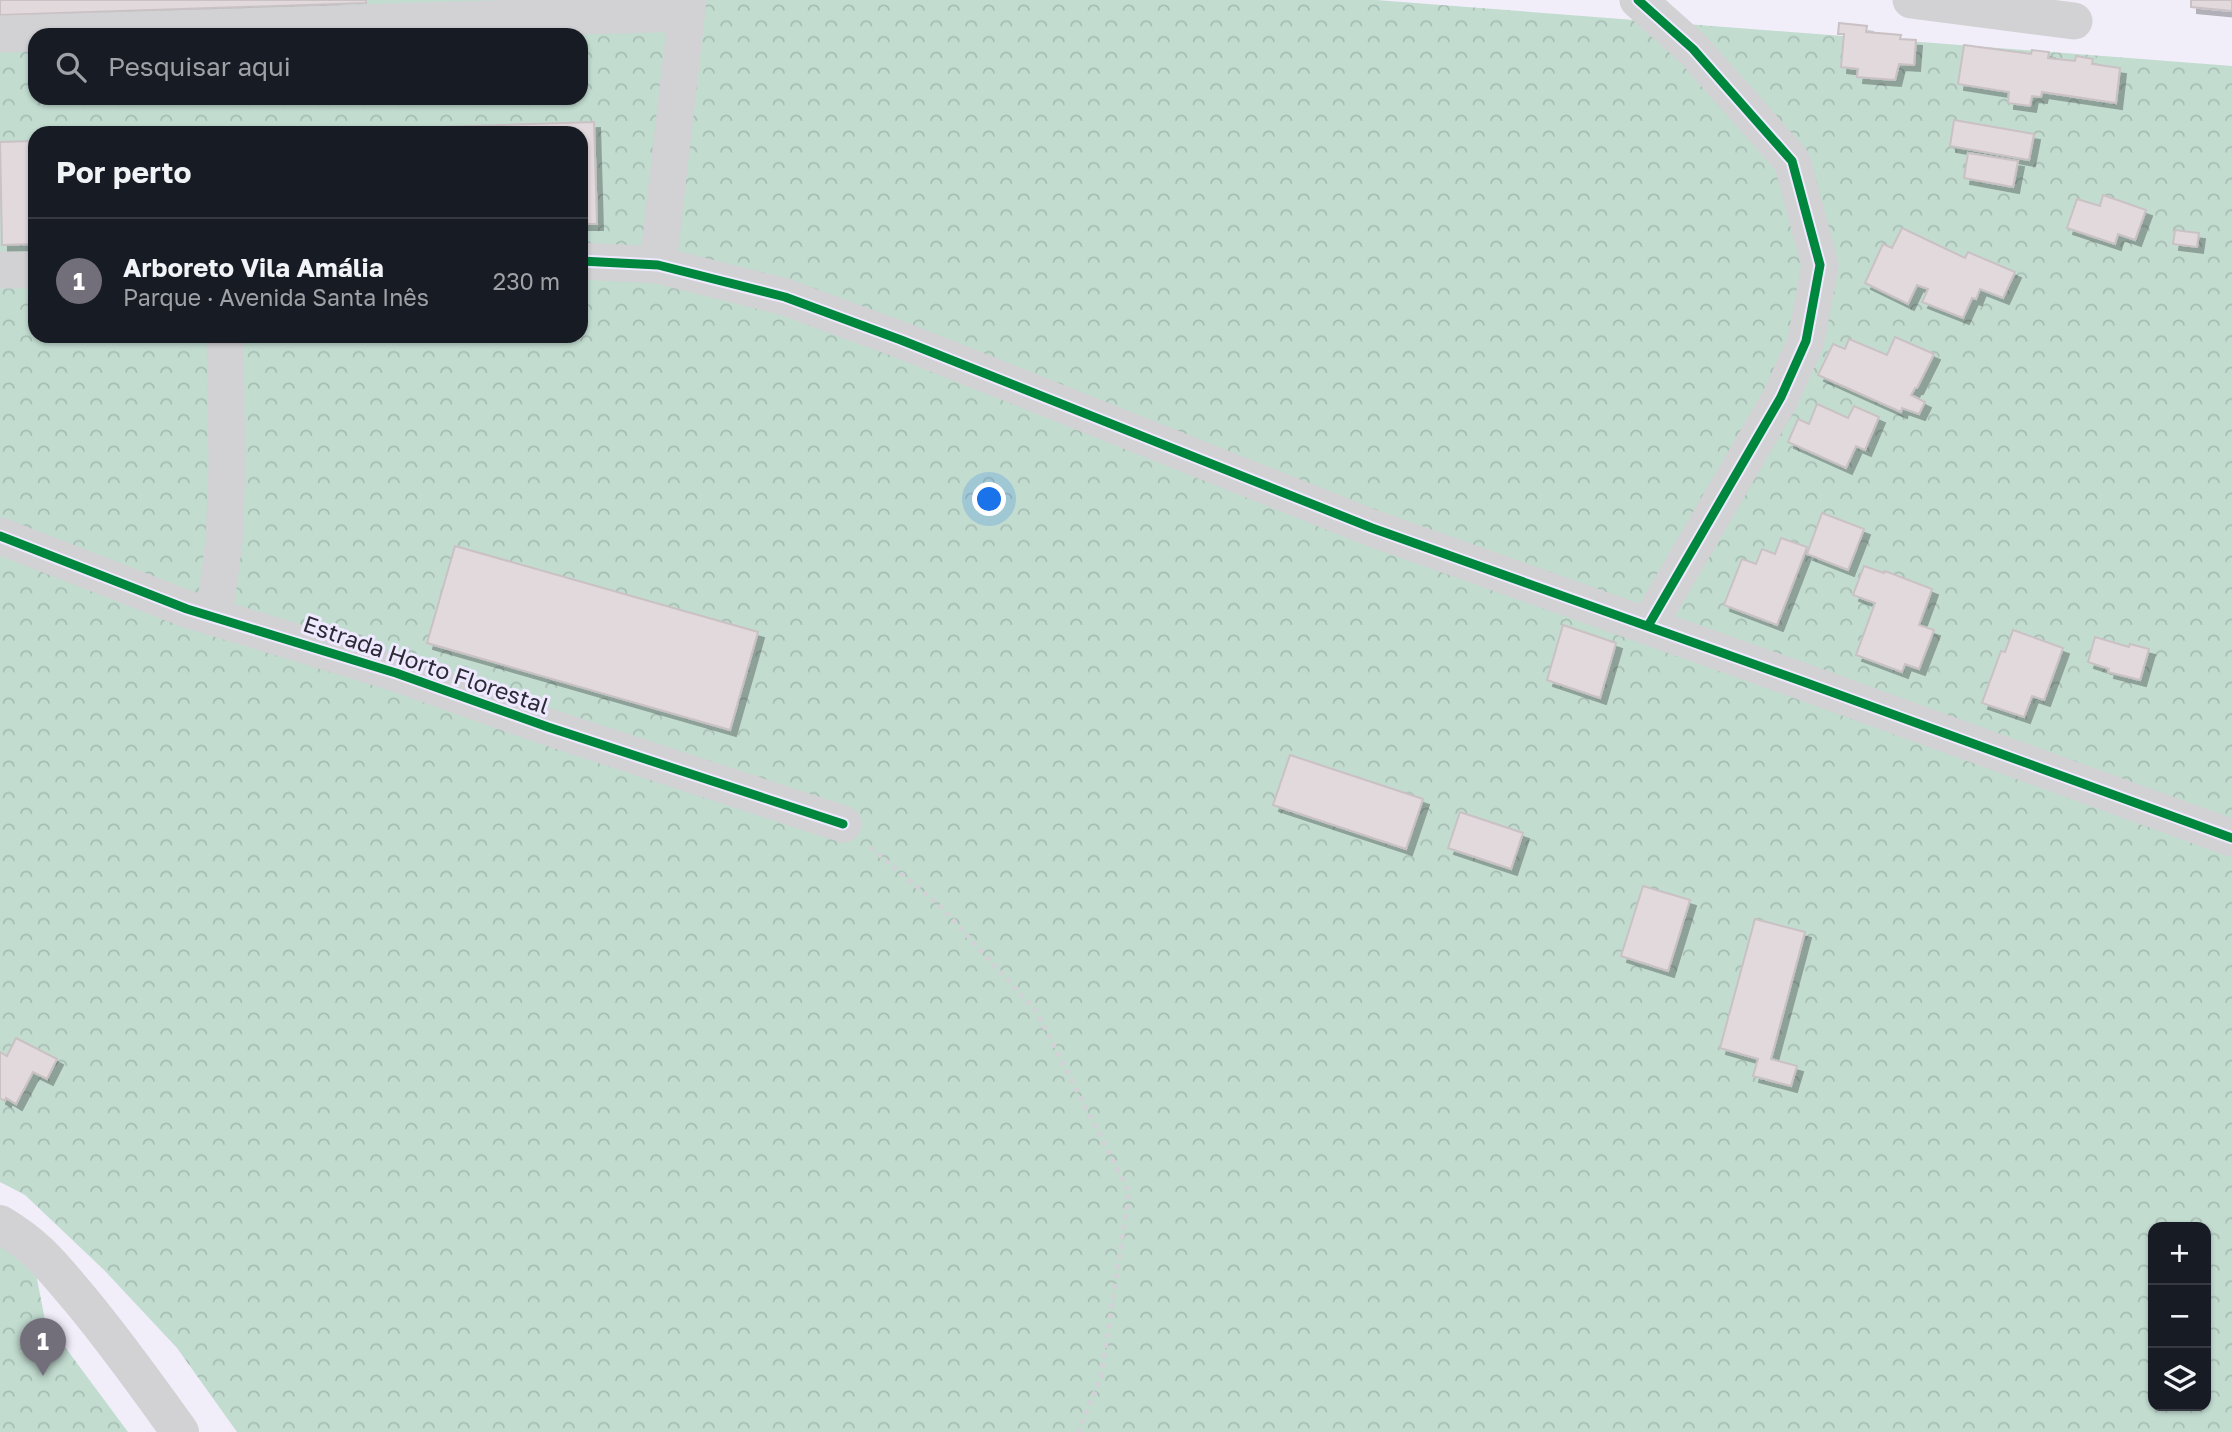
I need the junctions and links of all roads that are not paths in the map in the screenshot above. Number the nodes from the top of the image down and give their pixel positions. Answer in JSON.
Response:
{"nodes":[{"id":1,"x":1638,"y":0,"type":"edge"},
{"id":2,"x":1911,"y":0,"type":"edge"},
{"id":3,"x":688,"y":6,"type":"edge"},
{"id":4,"x":2074,"y":21,"type":"dead end"},
{"id":5,"x":147,"y":28,"type":"edge"},
{"id":6,"x":28,"y":33,"type":"edge"},
{"id":7,"x":0,"y":34,"type":"edge"},
{"id":8,"x":588,"y":261,"type":"edge"},
{"id":9,"x":659,"y":265,"type":"junction"},
{"id":10,"x":0,"y":270,"type":"edge"},
{"id":11,"x":28,"y":270,"type":"edge"},
{"id":12,"x":225,"y":343,"type":"edge"},
{"id":13,"x":0,"y":536,"type":"edge"},
{"id":14,"x":214,"y":617,"type":"junction"},
{"id":15,"x":1648,"y":626,"type":"junction"},
{"id":16,"x":843,"y":824,"type":"road end"},
{"id":17,"x":2232,"y":838,"type":"edge"},
{"id":18,"x":0,"y":1224,"type":"edge"},
{"id":19,"x":180,"y":1432,"type":"edge"}],
"edges":[{"from":1,"to":15,"type":"street"},
{"from":2,"to":4,"type":"street"},
{"from":3,"to":5,"type":"street"},
{"from":3,"to":9,"type":"street"},
{"from":6,"to":7,"type":"street"},
{"from":8,"to":9,"type":"street"},
{"from":9,"to":15,"type":"street"},
{"from":10,"to":11,"type":"street"},
{"from":12,"to":14,"type":"street"},
{"from":13,"to":14,"type":"street","name":"Estrada Horto Florestal"},
{"from":14,"to":16,"type":"street","name":"Estrada Horto Florestal"},
{"from":15,"to":17,"type":"street"},
{"from":18,"to":19,"type":"main road"}]}
